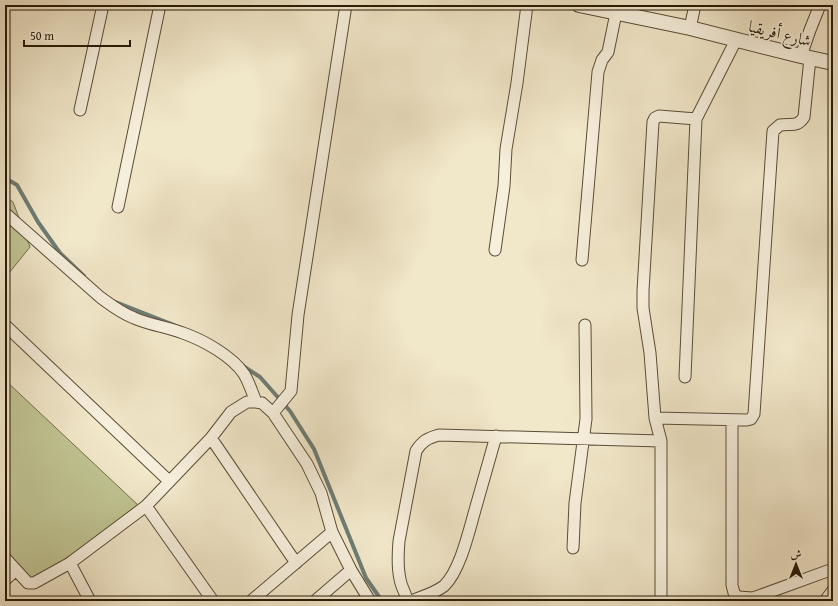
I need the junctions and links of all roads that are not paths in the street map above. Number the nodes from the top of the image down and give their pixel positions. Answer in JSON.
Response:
{"nodes":[{"id":1,"x":103,"y":5,"type":"edge"},
{"id":2,"x":160,"y":5,"type":"edge"},
{"id":3,"x":346,"y":5,"type":"edge"},
{"id":4,"x":527,"y":5,"type":"edge"},
{"id":5,"x":579,"y":5,"type":"edge"},
{"id":6,"x":695,"y":5,"type":"edge"},
{"id":7,"x":820,"y":5,"type":"edge"},
{"id":8,"x":616,"y":12,"type":"junction"},
{"id":9,"x":690,"y":28,"type":"junction"},
{"id":10,"x":736,"y":40,"type":"junction"},
{"id":11,"x":805,"y":57,"type":"junction"},
{"id":12,"x":833,"y":63,"type":"edge"},
{"id":13,"x":80,"y":110,"type":"dead end"},
{"id":14,"x":696,"y":119,"type":"junction"},
{"id":15,"x":118,"y":207,"type":"dead end"},
{"id":16,"x":5,"y":213,"type":"edge"},
{"id":17,"x":495,"y":250,"type":"dead end"},
{"id":18,"x":582,"y":260,"type":"dead end"},
{"id":19,"x":5,"y":325,"type":"edge"},
{"id":20,"x":585,"y":326,"type":"dead end"},
{"id":21,"x":685,"y":378,"type":"dead end"},
{"id":22,"x":256,"y":402,"type":"junction"},
{"id":23,"x":273,"y":413,"type":"junction"},
{"id":24,"x":655,"y":418,"type":"junction"},
{"id":25,"x":732,"y":420,"type":"junction"},
{"id":26,"x":496,"y":436,"type":"junction"},
{"id":27,"x":210,"y":438,"type":"junction"},
{"id":28,"x":584,"y":439,"type":"junction"},
{"id":29,"x":661,"y":441,"type":"junction"},
{"id":30,"x":169,"y":481,"type":"junction"},
{"id":31,"x":146,"y":506,"type":"junction"},
{"id":32,"x":332,"y":532,"type":"junction"},
{"id":33,"x":573,"y":548,"type":"dead end"},
{"id":34,"x":5,"y":558,"type":"edge"},
{"id":35,"x":296,"y":562,"type":"junction"},
{"id":36,"x":70,"y":563,"type":"junction"},
{"id":37,"x":833,"y":569,"type":"edge"},
{"id":38,"x":16,"y":570,"type":"junction"},
{"id":39,"x":351,"y":570,"type":"junction"},
{"id":40,"x":5,"y":580,"type":"edge"},
{"id":41,"x":833,"y":590,"type":"edge"},
{"id":42,"x":90,"y":601,"type":"edge"},
{"id":43,"x":213,"y":601,"type":"edge"},
{"id":44,"x":251,"y":601,"type":"edge"},
{"id":45,"x":315,"y":601,"type":"edge"},
{"id":46,"x":370,"y":601,"type":"edge"},
{"id":47,"x":406,"y":601,"type":"edge"},
{"id":48,"x":411,"y":601,"type":"edge"},
{"id":49,"x":661,"y":601,"type":"edge"},
{"id":50,"x":826,"y":601,"type":"edge"}],
"edges":[{"from":1,"to":13,"type":"street"},
{"from":2,"to":15,"type":"street"},
{"from":3,"to":23,"type":"street"},
{"from":4,"to":17,"type":"street"},
{"from":5,"to":8,"type":"street","name":"شارع أفريقيا"},
{"from":6,"to":9,"type":"street"},
{"from":7,"to":11,"type":"street"},
{"from":8,"to":9,"type":"street","name":"شارع أفريقيا"},
{"from":8,"to":18,"type":"street"},
{"from":9,"to":10,"type":"street","name":"شارع أفريقيا"},
{"from":10,"to":11,"type":"street","name":"شارع أفريقيا"},
{"from":10,"to":14,"type":"street"},
{"from":11,"to":12,"type":"street","name":"شارع أفريقيا"},
{"from":11,"to":25,"type":"street"},
{"from":14,"to":21,"type":"street"},
{"from":14,"to":24,"type":"street"},
{"from":16,"to":22,"type":"street"},
{"from":19,"to":30,"type":"street"},
{"from":20,"to":28,"type":"street"},
{"from":22,"to":23,"type":"street"},
{"from":22,"to":27,"type":"street"},
{"from":23,"to":32,"type":"street"},
{"from":24,"to":25,"type":"street"},
{"from":24,"to":29,"type":"street"},
{"from":25,"to":37,"type":"street"},
{"from":26,"to":28,"type":"street"},
{"from":26,"to":47,"type":"street"},
{"from":26,"to":48,"type":"street"},
{"from":27,"to":30,"type":"street"},
{"from":27,"to":35,"type":"street"},
{"from":28,"to":29,"type":"street"},
{"from":28,"to":33,"type":"street"},
{"from":29,"to":49,"type":"street"},
{"from":30,"to":31,"type":"street"},
{"from":31,"to":36,"type":"street"},
{"from":31,"to":43,"type":"street"},
{"from":32,"to":35,"type":"street"},
{"from":32,"to":39,"type":"street"},
{"from":34,"to":38,"type":"street"},
{"from":35,"to":44,"type":"street"},
{"from":36,"to":38,"type":"street"},
{"from":36,"to":42,"type":"street"},
{"from":38,"to":40,"type":"street"},
{"from":39,"to":45,"type":"street"},
{"from":39,"to":46,"type":"street"},
{"from":41,"to":50,"type":"street"}]}
